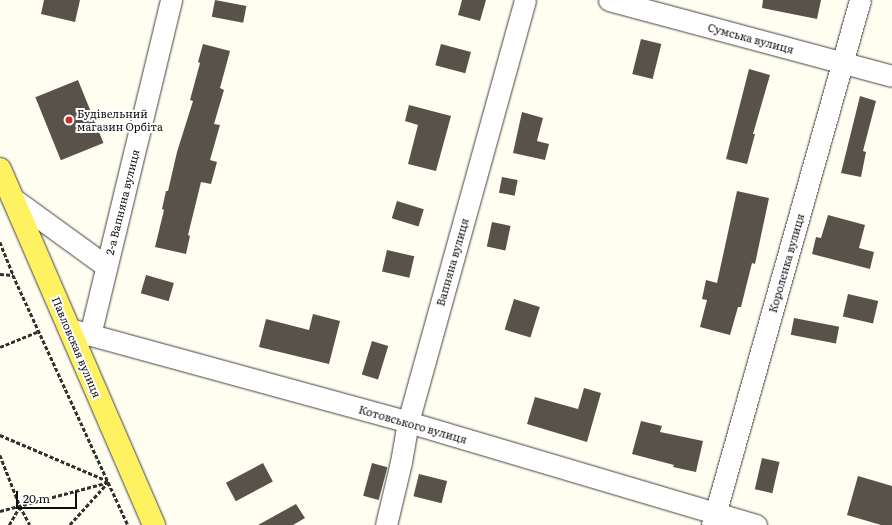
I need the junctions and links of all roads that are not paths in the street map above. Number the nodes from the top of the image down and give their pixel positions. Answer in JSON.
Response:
{"nodes":[{"id":1,"x":171,"y":0,"type":"edge"},
{"id":2,"x":525,"y":0,"type":"edge"},
{"id":3,"x":609,"y":0,"type":"edge"},
{"id":4,"x":860,"y":0,"type":"edge"},
{"id":5,"x":842,"y":63,"type":"junction"},
{"id":6,"x":892,"y":76,"type":"edge"},
{"id":7,"x":0,"y":169,"type":"edge"},
{"id":8,"x":12,"y":198,"type":"junction"},
{"id":9,"x":106,"y":266,"type":"junction"},
{"id":10,"x":69,"y":329,"type":"junction"},
{"id":11,"x":90,"y":335,"type":"junction"},
{"id":12,"x":408,"y":422,"type":"junction"},
{"id":13,"x":714,"y":519,"type":"edge"},
{"id":14,"x":154,"y":525,"type":"edge"},
{"id":15,"x":386,"y":525,"type":"edge"},
{"id":16,"x":756,"y":525,"type":"edge"}],
"edges":[{"from":1,"to":9,"type":"street","name":"2-а Вапняна вулиця"},
{"from":2,"to":12,"type":"street","name":"Вапняна вулиця"},
{"from":3,"to":5,"type":"street","name":"Сумська вулиця"},
{"from":4,"to":5,"type":"street","name":"Короленка вулиця"},
{"from":5,"to":6,"type":"street","name":"Сумська вулиця"},
{"from":5,"to":13,"type":"street","name":"Короленка вулиця"},
{"from":7,"to":8,"type":"main road","name":"Павловская вулиця"},
{"from":8,"to":9,"type":"street"},
{"from":8,"to":10,"type":"main road","name":"Павловская вулиця"},
{"from":9,"to":11,"type":"street","name":"2-а Вапняна вулиця"},
{"from":10,"to":11,"type":"street","name":"Котовського вулиця"},
{"from":10,"to":14,"type":"main road","name":"Павловская вулиця"},
{"from":11,"to":12,"type":"street","name":"Котовського вулиця"},
{"from":12,"to":13,"type":"street","name":"Котовського вулиця"},
{"from":12,"to":15,"type":"street","name":"Вапняна вулиця"},
{"from":13,"to":16,"type":"street","name":"Котовського вулиця"}]}
